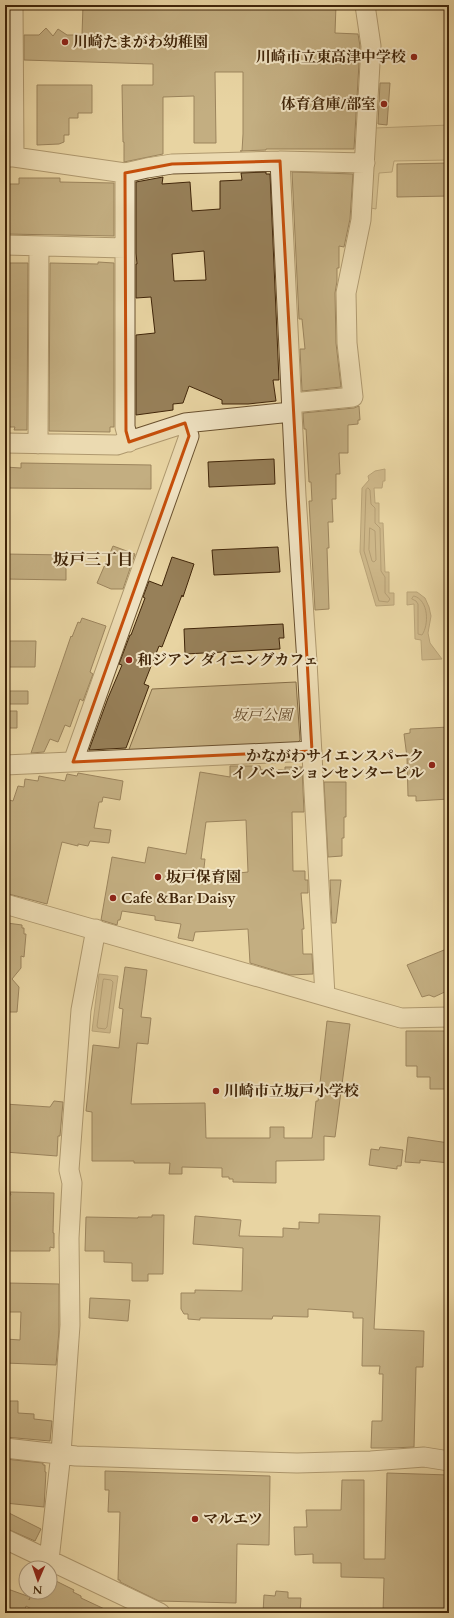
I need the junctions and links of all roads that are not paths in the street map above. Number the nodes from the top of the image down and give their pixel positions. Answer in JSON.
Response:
{"nodes":[{"id":1,"x":13,"y":5,"type":"edge"},
{"id":2,"x":365,"y":5,"type":"edge"},
{"id":3,"x":9,"y":157,"type":"edge"},
{"id":4,"x":280,"y":161,"type":"junction"},
{"id":5,"x":365,"y":163,"type":"junction"},
{"id":6,"x":125,"y":173,"type":"junction"},
{"id":7,"x":5,"y":245,"type":"edge"},
{"id":8,"x":39,"y":246,"type":"junction"},
{"id":9,"x":125,"y":248,"type":"junction"},
{"id":10,"x":292,"y":408,"type":"junction"},
{"id":11,"x":185,"y":423,"type":"junction"},
{"id":12,"x":129,"y":442,"type":"junction"},
{"id":13,"x":5,"y":443,"type":"edge"},
{"id":14,"x":38,"y":444,"type":"junction"},
{"id":15,"x":312,"y":751,"type":"junction"},
{"id":16,"x":73,"y":762,"type":"junction"},
{"id":17,"x":5,"y":765,"type":"edge"},
{"id":18,"x":5,"y":904,"type":"edge"},
{"id":19,"x":96,"y":929,"type":"junction"},
{"id":20,"x":324,"y":996,"type":"junction"},
{"id":21,"x":449,"y":1018,"type":"edge"},
{"id":22,"x":5,"y":1448,"type":"edge"},
{"id":23,"x":61,"y":1453,"type":"junction"},
{"id":24,"x":449,"y":1462,"type":"edge"},
{"id":25,"x":5,"y":1539,"type":"edge"},
{"id":26,"x":49,"y":1560,"type":"joint"},
{"id":27,"x":58,"y":1564,"type":"edge"},
{"id":28,"x":160,"y":1613,"type":"edge"}],
"edges":[{"from":1,"to":3,"type":"street"},
{"from":2,"to":5,"type":"street"},
{"from":3,"to":6,"type":"street"},
{"from":4,"to":5,"type":"street"},
{"from":4,"to":6,"type":"street"},
{"from":4,"to":10,"type":"street"},
{"from":5,"to":10,"type":"street"},
{"from":6,"to":9,"type":"street"},
{"from":7,"to":8,"type":"street"},
{"from":8,"to":9,"type":"street"},
{"from":8,"to":14,"type":"street"},
{"from":9,"to":12,"type":"street"},
{"from":10,"to":11,"type":"street"},
{"from":10,"to":15,"type":"street"},
{"from":11,"to":12,"type":"street"},
{"from":11,"to":16,"type":"street"},
{"from":12,"to":14,"type":"street"},
{"from":13,"to":14,"type":"street"},
{"from":15,"to":16,"type":"street"},
{"from":15,"to":20,"type":"street"},
{"from":16,"to":17,"type":"street"},
{"from":18,"to":19,"type":"street"},
{"from":19,"to":20,"type":"street"},
{"from":19,"to":23,"type":"street"},
{"from":20,"to":21,"type":"street"},
{"from":22,"to":23,"type":"street"},
{"from":23,"to":24,"type":"street"},
{"from":23,"to":26,"type":"street"},
{"from":25,"to":26,"type":"street"},
{"from":27,"to":28,"type":"street"}]}
